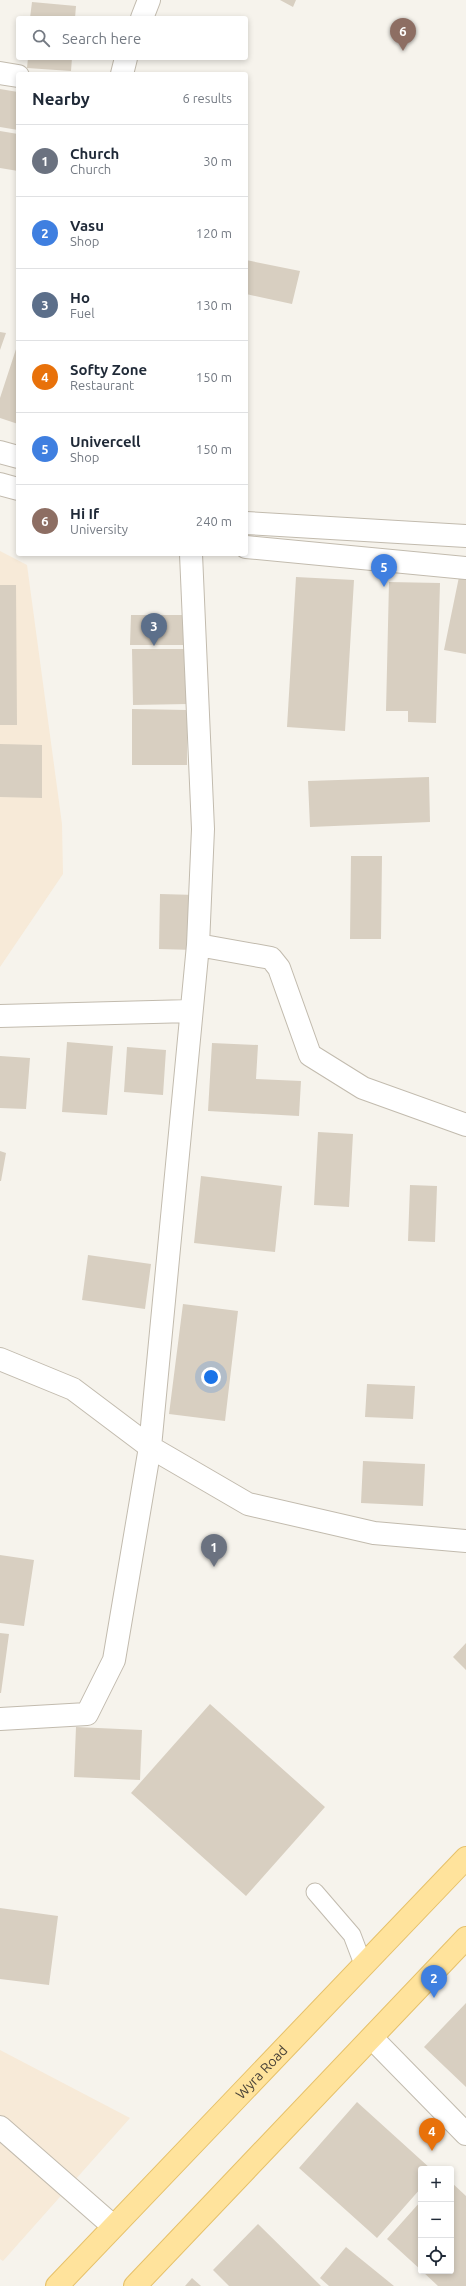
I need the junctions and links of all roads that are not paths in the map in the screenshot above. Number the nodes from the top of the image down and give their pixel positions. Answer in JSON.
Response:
{"nodes":[{"id":1,"x":149,"y":0,"type":"edge"},
{"id":2,"x":143,"y":16,"type":"edge"},
{"id":3,"x":126,"y":60,"type":"edge"},
{"id":4,"x":122,"y":72,"type":"edge"},
{"id":5,"x":0,"y":74,"type":"edge"},
{"id":6,"x":16,"y":76,"type":"edge"},
{"id":7,"x":0,"y":452,"type":"edge"},
{"id":8,"x":16,"y":456,"type":"edge"},
{"id":9,"x":0,"y":484,"type":"edge"},
{"id":10,"x":16,"y":488,"type":"edge"},
{"id":11,"x":248,"y":522,"type":"edge"},
{"id":12,"x":466,"y":536,"type":"edge"},
{"id":13,"x":248,"y":547,"type":"edge"},
{"id":14,"x":191,"y":556,"type":"edge"},
{"id":15,"x":466,"y":568,"type":"edge"},
{"id":16,"x":198,"y":945,"type":"junction"},
{"id":17,"x":192,"y":1012,"type":"junction"},
{"id":18,"x":0,"y":1016,"type":"edge"},
{"id":19,"x":466,"y":1125,"type":"edge"},
{"id":20,"x":0,"y":1359,"type":"edge"},
{"id":21,"x":150,"y":1447,"type":"junction"},
{"id":22,"x":466,"y":1541,"type":"edge"},
{"id":23,"x":0,"y":1719,"type":"edge"},
{"id":24,"x":466,"y":1858,"type":"edge"},
{"id":25,"x":316,"y":1892,"type":"dead end"},
{"id":26,"x":466,"y":1938,"type":"edge"},
{"id":27,"x":363,"y":1964,"type":"junction"},
{"id":28,"x":372,"y":2038,"type":"junction"},
{"id":29,"x":0,"y":2126,"type":"edge"},
{"id":30,"x":466,"y":2134,"type":"edge"},
{"id":31,"x":113,"y":2226,"type":"junction"},
{"id":32,"x":57,"y":2286,"type":"edge"},
{"id":33,"x":135,"y":2286,"type":"edge"}],
"edges":[{"from":1,"to":2,"type":"street"},
{"from":3,"to":4,"type":"street"},
{"from":5,"to":6,"type":"street"},
{"from":7,"to":8,"type":"street"},
{"from":9,"to":10,"type":"street"},
{"from":11,"to":12,"type":"street"},
{"from":13,"to":15,"type":"street"},
{"from":14,"to":16,"type":"street"},
{"from":16,"to":17,"type":"street"},
{"from":16,"to":19,"type":"street"},
{"from":17,"to":18,"type":"street"},
{"from":17,"to":21,"type":"street"},
{"from":20,"to":21,"type":"street"},
{"from":21,"to":22,"type":"street"},
{"from":21,"to":23,"type":"street"},
{"from":24,"to":27,"type":"main road","name":"Wyra Road"},
{"from":25,"to":27,"type":"lane"},
{"from":26,"to":28,"type":"main road"},
{"from":27,"to":31,"type":"main road","name":"Wyra Road"},
{"from":28,"to":30,"type":"street"},
{"from":28,"to":33,"type":"main road"},
{"from":29,"to":31,"type":"street"},
{"from":31,"to":32,"type":"main road","name":"Wyra Road"}]}
